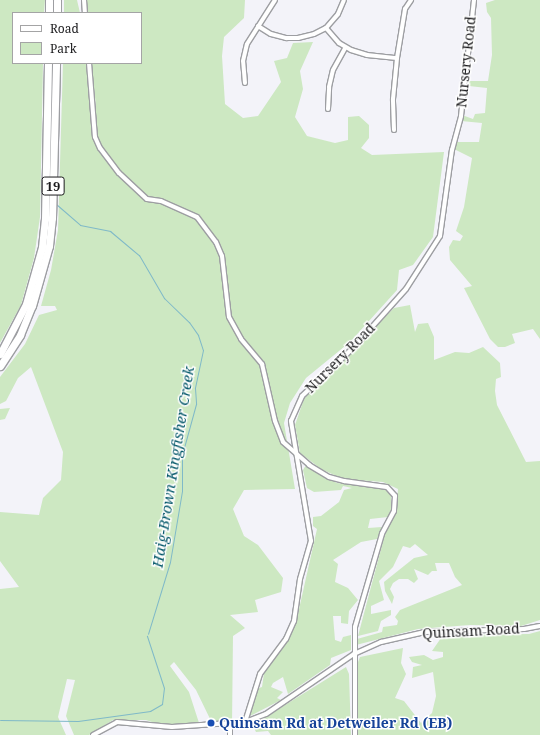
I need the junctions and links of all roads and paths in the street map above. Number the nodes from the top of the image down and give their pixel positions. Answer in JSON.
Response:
{"nodes":[{"id":1,"x":49,"y":0,"type":"edge"},
{"id":2,"x":57,"y":0,"type":"edge"},
{"id":3,"x":84,"y":0,"type":"edge"},
{"id":4,"x":274,"y":0,"type":"edge"},
{"id":5,"x":344,"y":0,"type":"edge"},
{"id":6,"x":410,"y":0,"type":"edge"},
{"id":7,"x":469,"y":0,"type":"edge"},
{"id":8,"x":474,"y":2,"type":"edge"},
{"id":9,"x":49,"y":12,"type":"edge"},
{"id":10,"x":57,"y":12,"type":"edge"},
{"id":11,"x":85,"y":12,"type":"edge"},
{"id":12,"x":258,"y":26,"type":"junction"},
{"id":13,"x":326,"y":28,"type":"junction"},
{"id":14,"x":345,"y":48,"type":"junction"},
{"id":15,"x":397,"y":58,"type":"junction"},
{"id":16,"x":48,"y":64,"type":"edge"},
{"id":17,"x":56,"y":64,"type":"edge"},
{"id":18,"x":89,"y":64,"type":"edge"},
{"id":19,"x":244,"y":83,"type":"dead end"},
{"id":20,"x":328,"y":109,"type":"dead end"},
{"id":21,"x":394,"y":130,"type":"dead end"},
{"id":22,"x":0,"y":354,"type":"edge"},
{"id":23,"x":0,"y":366,"type":"edge"},
{"id":24,"x":298,"y":456,"type":"junction"},
{"id":25,"x":540,"y":626,"type":"edge"},
{"id":26,"x":354,"y":654,"type":"junction"},
{"id":27,"x":245,"y":722,"type":"junction"},
{"id":28,"x":230,"y":725,"type":"junction"},
{"id":29,"x":93,"y":735,"type":"edge"},
{"id":30,"x":230,"y":735,"type":"edge"},
{"id":31,"x":355,"y":735,"type":"edge"}],
"edges":[{"from":1,"to":9,"type":"highway"},
{"from":2,"to":10,"type":"highway"},
{"from":3,"to":11,"type":"street"},
{"from":4,"to":12,"type":"street"},
{"from":5,"to":13,"type":"street"},
{"from":6,"to":15,"type":"street"},
{"from":7,"to":8,"type":"street"},
{"from":8,"to":24,"type":"street","name":"Nursery Road"},
{"from":12,"to":13,"type":"street"},
{"from":12,"to":19,"type":"street"},
{"from":13,"to":14,"type":"street"},
{"from":14,"to":15,"type":"street"},
{"from":14,"to":20,"type":"street"},
{"from":15,"to":21,"type":"street"},
{"from":16,"to":22,"type":"highway","number":"19"},
{"from":17,"to":23,"type":"highway","number":"19"},
{"from":18,"to":24,"type":"street"},
{"from":24,"to":26,"type":"street"},
{"from":24,"to":27,"type":"street","name":"Nursery Road"},
{"from":25,"to":26,"type":"street","name":"Quinsam Road"},
{"from":26,"to":27,"type":"street","name":"Quinsam Road"},
{"from":26,"to":31,"type":"street"},
{"from":27,"to":28,"type":"street","name":"Quinsam Road"},
{"from":28,"to":29,"type":"street","name":"Quinsam Road"},
{"from":28,"to":30,"type":"street"}]}
